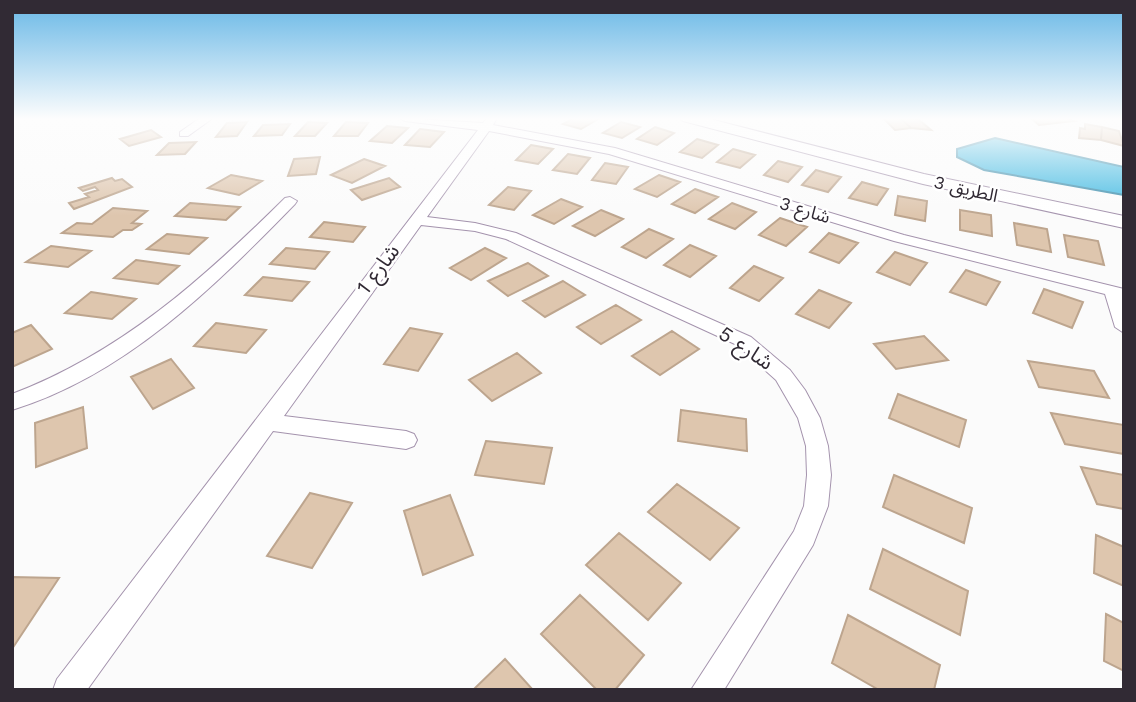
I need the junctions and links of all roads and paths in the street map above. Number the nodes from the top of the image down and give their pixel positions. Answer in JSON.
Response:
{"nodes":[{"id":1,"x":468,"y":151,"type":"edge"},
{"id":2,"x":608,"y":151,"type":"edge"},
{"id":3,"x":814,"y":151,"type":"edge"},
{"id":4,"x":290,"y":201,"type":"dead end"},
{"id":5,"x":414,"y":220,"type":"junction"},
{"id":6,"x":1124,"y":222,"type":"edge"},
{"id":7,"x":1119,"y":293,"type":"edge"},
{"id":8,"x":1124,"y":327,"type":"edge"},
{"id":9,"x":12,"y":402,"type":"edge"},
{"id":10,"x":265,"y":422,"type":"junction"},
{"id":11,"x":406,"y":440,"type":"dead end"},
{"id":12,"x":68,"y":690,"type":"edge"},
{"id":13,"x":706,"y":690,"type":"edge"}],
"edges":[{"from":1,"to":5,"type":"street","name":"شارع 1"},
{"from":2,"to":7,"type":"street","name":"شارع 3"},
{"from":3,"to":6,"type":"street","name":"3 الطريق"},
{"from":4,"to":9,"type":"street"},
{"from":5,"to":10,"type":"street","name":"شارع 1"},
{"from":5,"to":13,"type":"street","name":"شارع 5"},
{"from":7,"to":8,"type":"street"},
{"from":10,"to":11,"type":"street"},
{"from":10,"to":12,"type":"street","name":"شارع 1"}]}
